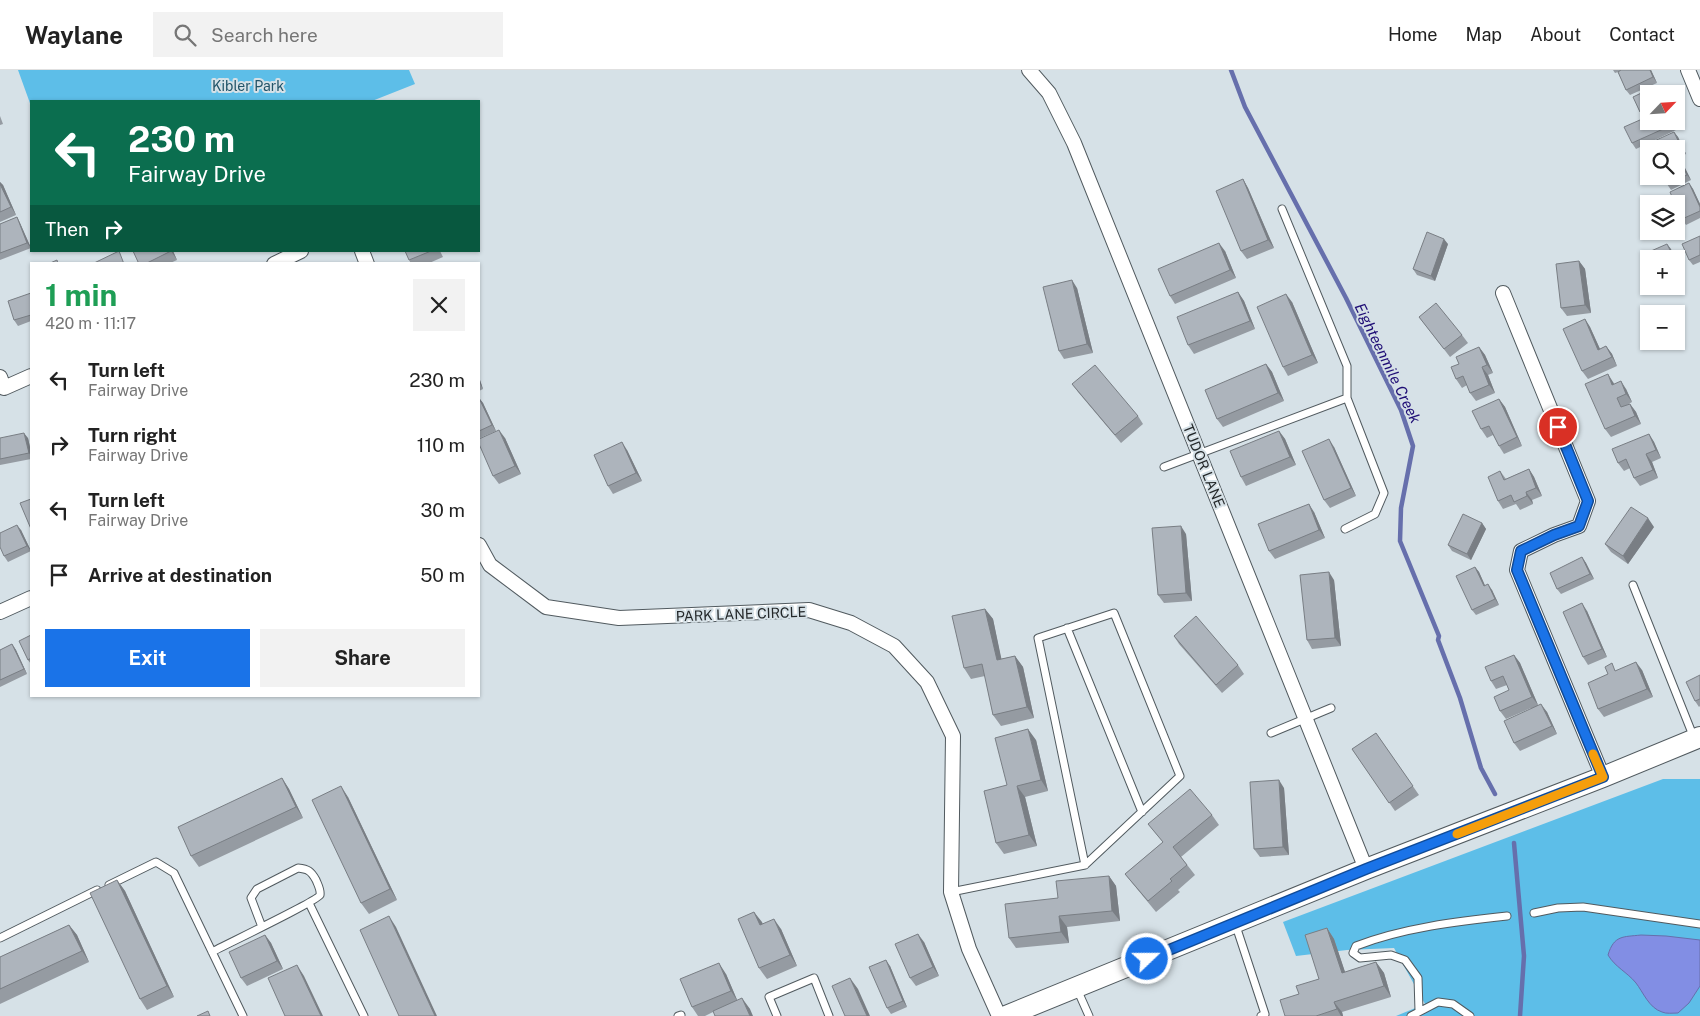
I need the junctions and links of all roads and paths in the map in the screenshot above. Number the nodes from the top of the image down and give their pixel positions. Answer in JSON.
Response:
{"nodes":[{"id":1,"x":1029,"y":70,"type":"edge"},
{"id":2,"x":1688,"y":70,"type":"edge"},
{"id":3,"x":1700,"y":99,"type":"edge"},
{"id":4,"x":1282,"y":209,"type":"dead end"},
{"id":5,"x":299,"y":252,"type":"edge"},
{"id":6,"x":278,"y":262,"type":"edge"},
{"id":7,"x":1503,"y":293,"type":"dead end"},
{"id":8,"x":30,"y":376,"type":"edge"},
{"id":9,"x":0,"y":378,"type":"edge"},
{"id":10,"x":1347,"y":398,"type":"junction"},
{"id":11,"x":1199,"y":454,"type":"junction"},
{"id":12,"x":1164,"y":467,"type":"dead end"},
{"id":13,"x":1345,"y":529,"type":"dead end"},
{"id":14,"x":480,"y":547,"type":"edge"},
{"id":15,"x":1633,"y":585,"type":"dead end"},
{"id":16,"x":30,"y":598,"type":"edge"},
{"id":17,"x":0,"y":612,"type":"edge"},
{"id":18,"x":1067,"y":628,"type":"junction"},
{"id":19,"x":1331,"y":708,"type":"dead end"},
{"id":20,"x":1306,"y":719,"type":"junction"},
{"id":21,"x":1271,"y":733,"type":"dead end"},
{"id":22,"x":1697,"y":738,"type":"edge"},
{"id":23,"x":1603,"y":777,"type":"junction"},
{"id":24,"x":1142,"y":812,"type":"junction"},
{"id":25,"x":1086,"y":864,"type":"junction"},
{"id":26,"x":1366,"y":869,"type":"junction"},
{"id":27,"x":952,"y":892,"type":"junction"},
{"id":28,"x":309,"y":903,"type":"junction"},
{"id":29,"x":1534,"y":913,"type":"dead end"},
{"id":30,"x":1507,"y":916,"type":"dead end"},
{"id":31,"x":1235,"y":923,"type":"junction"},
{"id":32,"x":1700,"y":924,"type":"edge"},
{"id":33,"x":262,"y":926,"type":"junction"},
{"id":34,"x":0,"y":938,"type":"edge"},
{"id":35,"x":212,"y":952,"type":"junction"},
{"id":36,"x":1076,"y":987,"type":"junction"},
{"id":37,"x":1419,"y":1011,"type":"junction"},
{"id":38,"x":1264,"y":1015,"type":"edge"},
{"id":39,"x":243,"y":1016,"type":"edge"},
{"id":40,"x":364,"y":1016,"type":"edge"},
{"id":41,"x":777,"y":1016,"type":"edge"},
{"id":42,"x":829,"y":1016,"type":"edge"},
{"id":43,"x":999,"y":1016,"type":"edge"},
{"id":44,"x":1006,"y":1016,"type":"edge"},
{"id":45,"x":1089,"y":1016,"type":"edge"},
{"id":46,"x":1411,"y":1016,"type":"edge"},
{"id":47,"x":1470,"y":1016,"type":"edge"}],
"edges":[{"from":1,"to":11,"type":"street","name":"TUDOR LANE"},
{"from":2,"to":3,"type":"street"},
{"from":4,"to":10,"type":"lane"},
{"from":5,"to":6,"type":"street"},
{"from":7,"to":23,"type":"street"},
{"from":8,"to":9,"type":"street"},
{"from":10,"to":11,"type":"lane"},
{"from":10,"to":13,"type":"lane"},
{"from":11,"to":12,"type":"lane"},
{"from":11,"to":20,"type":"street","name":"TUDOR LANE"},
{"from":14,"to":27,"type":"street","name":"PARK LANE CIRCLE"},
{"from":15,"to":22,"type":"lane"},
{"from":16,"to":17,"type":"street"},
{"from":18,"to":24,"type":"lane"},
{"from":18,"to":24,"type":"lane"},
{"from":18,"to":25,"type":"lane"},
{"from":19,"to":20,"type":"lane"},
{"from":20,"to":21,"type":"lane"},
{"from":20,"to":26,"type":"street","name":"TUDOR LANE"},
{"from":22,"to":23,"type":"street"},
{"from":23,"to":26,"type":"street"},
{"from":24,"to":25,"type":"lane"},
{"from":25,"to":27,"type":"lane"},
{"from":26,"to":31,"type":"street"},
{"from":27,"to":43,"type":"street","name":"PARK LANE CIRCLE"},
{"from":28,"to":33,"type":"lane"},
{"from":28,"to":33,"type":"lane"},
{"from":28,"to":40,"type":"lane"},
{"from":29,"to":32,"type":"lane"},
{"from":30,"to":37,"type":"lane"},
{"from":31,"to":36,"type":"street"},
{"from":31,"to":38,"type":"lane"},
{"from":33,"to":35,"type":"lane"},
{"from":34,"to":35,"type":"lane"},
{"from":35,"to":39,"type":"lane"},
{"from":36,"to":44,"type":"street"},
{"from":36,"to":45,"type":"lane"},
{"from":37,"to":46,"type":"lane"},
{"from":37,"to":47,"type":"lane"},
{"from":41,"to":42,"type":"lane"}]}
